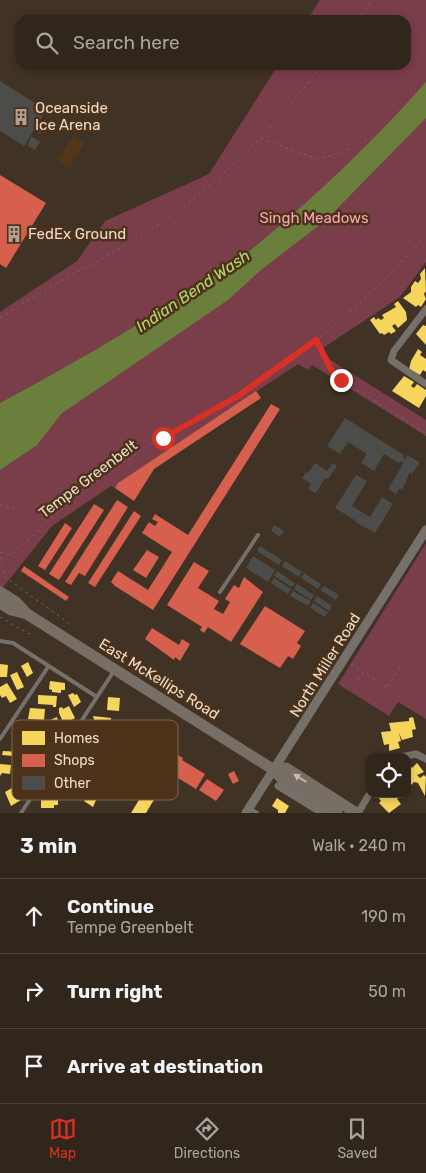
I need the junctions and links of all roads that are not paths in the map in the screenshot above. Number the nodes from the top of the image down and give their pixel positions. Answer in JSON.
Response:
{"nodes":[{"id":1,"x":426,"y":309,"type":"edge"},
{"id":2,"x":426,"y":384,"type":"edge"},
{"id":3,"x":426,"y":530,"type":"edge"},
{"id":4,"x":258,"y":535,"type":"dead end"},
{"id":5,"x":0,"y":592,"type":"edge"},
{"id":6,"x":220,"y":592,"type":"dead end"},
{"id":7,"x":0,"y":603,"type":"edge"},
{"id":8,"x":27,"y":614,"type":"junction"},
{"id":9,"x":0,"y":641,"type":"edge"},
{"id":10,"x":48,"y":667,"type":"junction"},
{"id":11,"x":115,"y":669,"type":"junction"},
{"id":12,"x":97,"y":697,"type":"junction"},
{"id":13,"x":13,"y":720,"type":"edge"},
{"id":14,"x":82,"y":720,"type":"edge"},
{"id":15,"x":12,"y":721,"type":"edge"},
{"id":16,"x":0,"y":739,"type":"edge"},
{"id":17,"x":411,"y":755,"type":"edge"},
{"id":18,"x":426,"y":759,"type":"edge"},
{"id":19,"x":274,"y":770,"type":"junction"},
{"id":20,"x":278,"y":786,"type":"dead end"},
{"id":21,"x":367,"y":798,"type":"edge"},
{"id":22,"x":30,"y":800,"type":"edge"},
{"id":23,"x":250,"y":811,"type":"edge"},
{"id":24,"x":21,"y":813,"type":"edge"},
{"id":25,"x":322,"y":813,"type":"edge"},
{"id":26,"x":337,"y":813,"type":"edge"},
{"id":27,"x":357,"y":813,"type":"edge"}],
"edges":[{"from":1,"to":2,"type":"street"},
{"from":3,"to":19,"type":"street","name":"North Miller Road"},
{"from":4,"to":6,"type":"lane"},
{"from":5,"to":8,"type":"main road","name":"East McKellips Road"},
{"from":7,"to":8,"type":"main road","name":"East McKellips Road"},
{"from":8,"to":11,"type":"main road","name":"East McKellips Road"},
{"from":9,"to":10,"type":"lane"},
{"from":10,"to":12,"type":"lane"},
{"from":10,"to":13,"type":"lane"},
{"from":11,"to":12,"type":"lane"},
{"from":11,"to":19,"type":"main road","name":"East McKellips Road"},
{"from":12,"to":14,"type":"lane"},
{"from":15,"to":16,"type":"lane"},
{"from":17,"to":18,"type":"street"},
{"from":19,"to":23,"type":"street","name":"North Miller Road"},
{"from":19,"to":26,"type":"main road","name":"East McKellips Road"},
{"from":27,"to":19,"type":"main road","name":"East McKellips Road","one_way":true},
{"from":20,"to":25,"type":"street"},
{"from":21,"to":27,"type":"street"},
{"from":22,"to":24,"type":"lane"}]}
